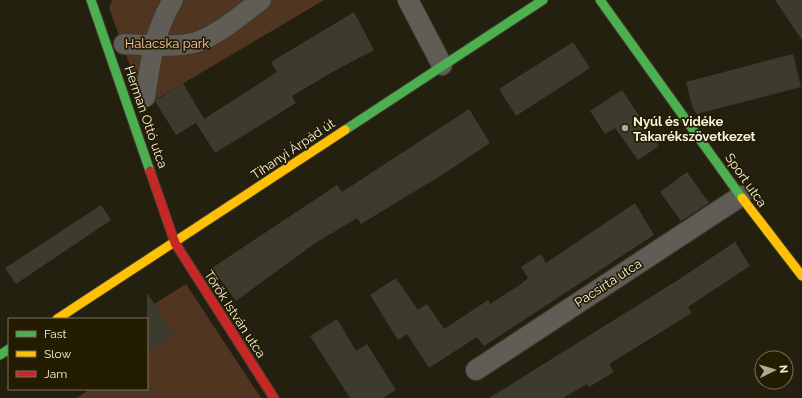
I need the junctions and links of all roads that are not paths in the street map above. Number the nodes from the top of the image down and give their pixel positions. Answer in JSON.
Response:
{"nodes":[{"id":1,"x":91,"y":0,"type":"edge"},
{"id":2,"x":173,"y":0,"type":"edge"},
{"id":3,"x":261,"y":0,"type":"edge"},
{"id":4,"x":408,"y":0,"type":"edge"},
{"id":5,"x":543,"y":0,"type":"edge"},
{"id":6,"x":600,"y":0,"type":"edge"},
{"id":7,"x":124,"y":44,"type":"dead end"},
{"id":8,"x":154,"y":46,"type":"junction"},
{"id":9,"x":442,"y":65,"type":"junction"},
{"id":10,"x":145,"y":97,"type":"dead end"},
{"id":11,"x":741,"y":196,"type":"junction"},
{"id":12,"x":176,"y":243,"type":"junction"},
{"id":13,"x":802,"y":276,"type":"edge"},
{"id":14,"x":59,"y":318,"type":"edge"},
{"id":15,"x":476,"y":370,"type":"dead end"},
{"id":16,"x":274,"y":398,"type":"edge"}],
"edges":[{"from":1,"to":12,"type":"street","name":"Herman Ottó utca"},
{"from":2,"to":8,"type":"street"},
{"from":3,"to":8,"type":"street"},
{"from":4,"to":9,"type":"street"},
{"from":5,"to":9,"type":"street","name":"Tihanyi Árpád út"},
{"from":6,"to":11,"type":"street","name":"Sport utca"},
{"from":7,"to":8,"type":"street"},
{"from":8,"to":10,"type":"street"},
{"from":9,"to":12,"type":"street","name":"Tihanyi Árpád út"},
{"from":11,"to":13,"type":"street","name":"Sport utca"},
{"from":11,"to":15,"type":"street","name":"Pacsirta utca"},
{"from":12,"to":14,"type":"street","name":"Tihanyi Árpád út"},
{"from":12,"to":16,"type":"street","name":"Török István utca"}]}
